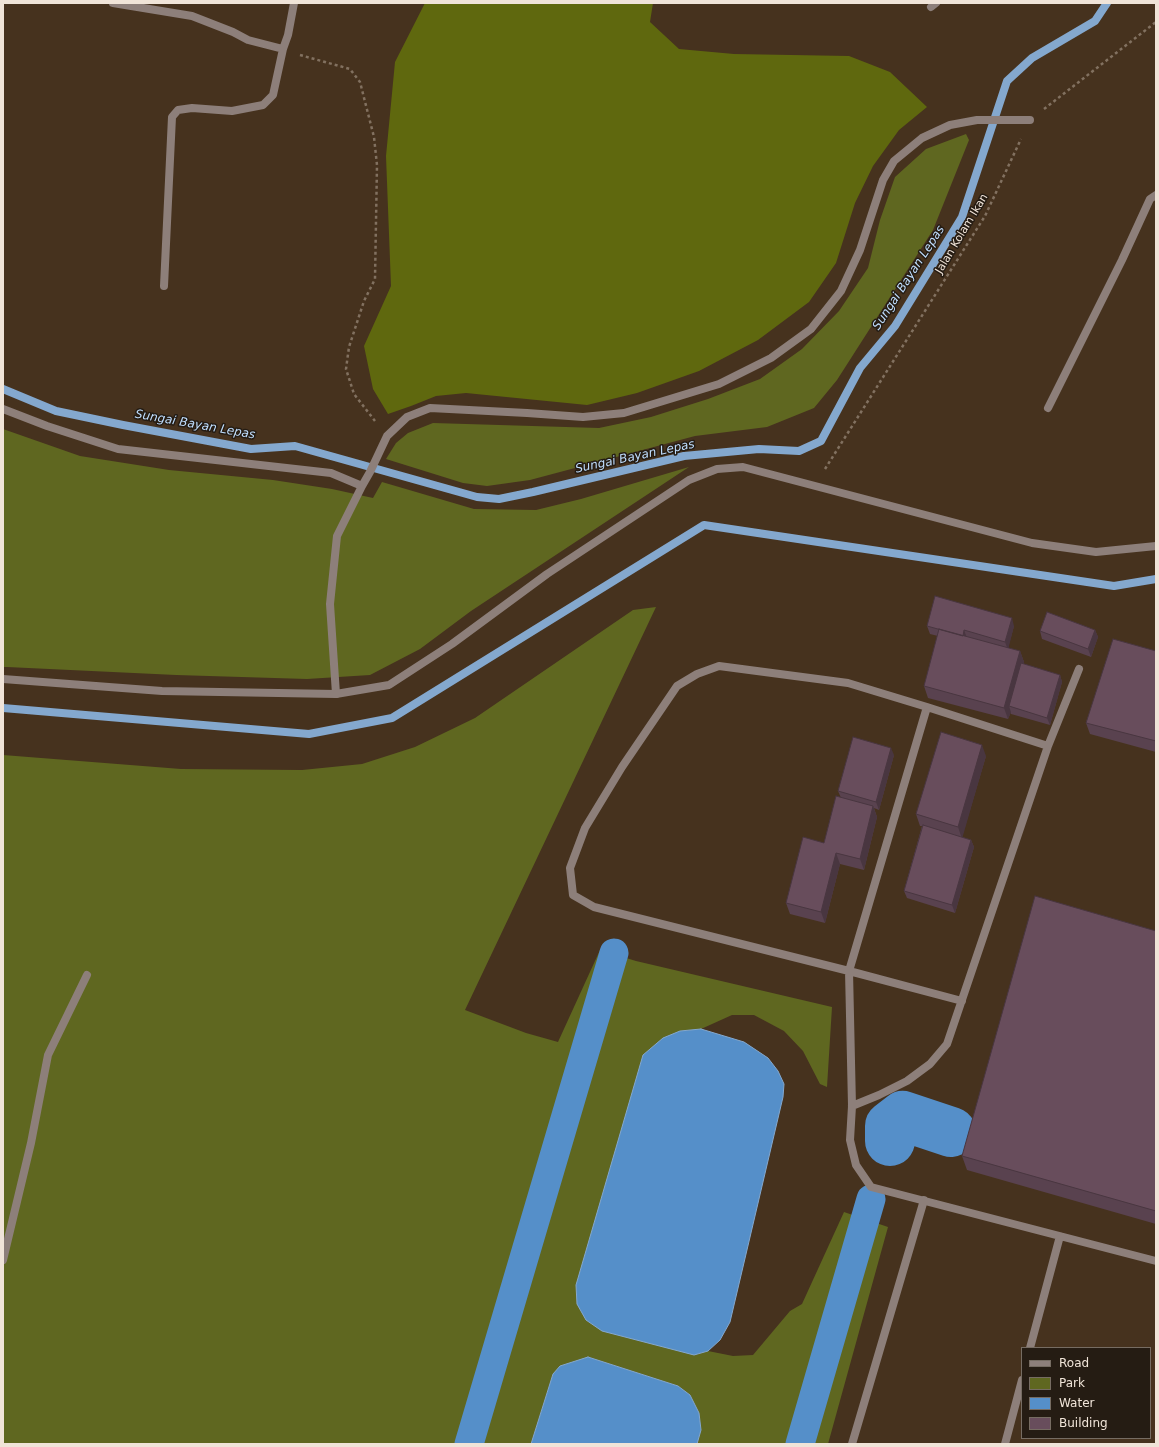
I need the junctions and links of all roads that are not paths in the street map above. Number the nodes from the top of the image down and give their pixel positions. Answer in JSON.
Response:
{"nodes":[{"id":1,"x":113,"y":3,"type":"edge"},
{"id":2,"x":294,"y":3,"type":"edge"},
{"id":3,"x":283,"y":49,"type":"junction"},
{"id":4,"x":1030,"y":120,"type":"road end"},
{"id":5,"x":1156,"y":195,"type":"edge"},
{"id":6,"x":164,"y":286,"type":"dead end"},
{"id":7,"x":1048,"y":408,"type":"dead end"},
{"id":8,"x":3,"y":409,"type":"edge"},
{"id":9,"x":362,"y":486,"type":"junction"},
{"id":10,"x":1156,"y":546,"type":"edge"},
{"id":11,"x":1079,"y":669,"type":"dead end"},
{"id":12,"x":3,"y":679,"type":"edge"},
{"id":13,"x":336,"y":694,"type":"junction"},
{"id":14,"x":927,"y":707,"type":"junction"},
{"id":15,"x":1048,"y":746,"type":"junction"},
{"id":16,"x":850,"y":971,"type":"junction"},
{"id":17,"x":87,"y":975,"type":"dead end"},
{"id":18,"x":962,"y":1001,"type":"junction"},
{"id":19,"x":852,"y":1106,"type":"junction"},
{"id":20,"x":924,"y":1200,"type":"junction"},
{"id":21,"x":1060,"y":1236,"type":"junction"},
{"id":22,"x":3,"y":1260,"type":"edge"},
{"id":23,"x":1156,"y":1261,"type":"edge"},
{"id":24,"x":1030,"y":1347,"type":"edge"},
{"id":25,"x":1021,"y":1384,"type":"edge"},
{"id":26,"x":852,"y":1444,"type":"edge"},
{"id":27,"x":1005,"y":1444,"type":"edge"}],
"edges":[{"from":1,"to":3,"type":"street"},
{"from":2,"to":3,"type":"street"},
{"from":3,"to":6,"type":"street"},
{"from":4,"to":9,"type":"street"},
{"from":5,"to":7,"type":"street"},
{"from":8,"to":9,"type":"street"},
{"from":9,"to":13,"type":"street"},
{"from":10,"to":13,"type":"street"},
{"from":11,"to":15,"type":"street"},
{"from":12,"to":13,"type":"street"},
{"from":14,"to":15,"type":"street"},
{"from":14,"to":16,"type":"street"},
{"from":14,"to":16,"type":"street"},
{"from":15,"to":18,"type":"street"},
{"from":16,"to":18,"type":"street"},
{"from":16,"to":19,"type":"street"},
{"from":17,"to":22,"type":"street"},
{"from":18,"to":19,"type":"street"},
{"from":19,"to":20,"type":"street"},
{"from":20,"to":21,"type":"street"},
{"from":20,"to":26,"type":"street"},
{"from":21,"to":23,"type":"street"},
{"from":21,"to":24,"type":"street"},
{"from":25,"to":27,"type":"street"}]}
